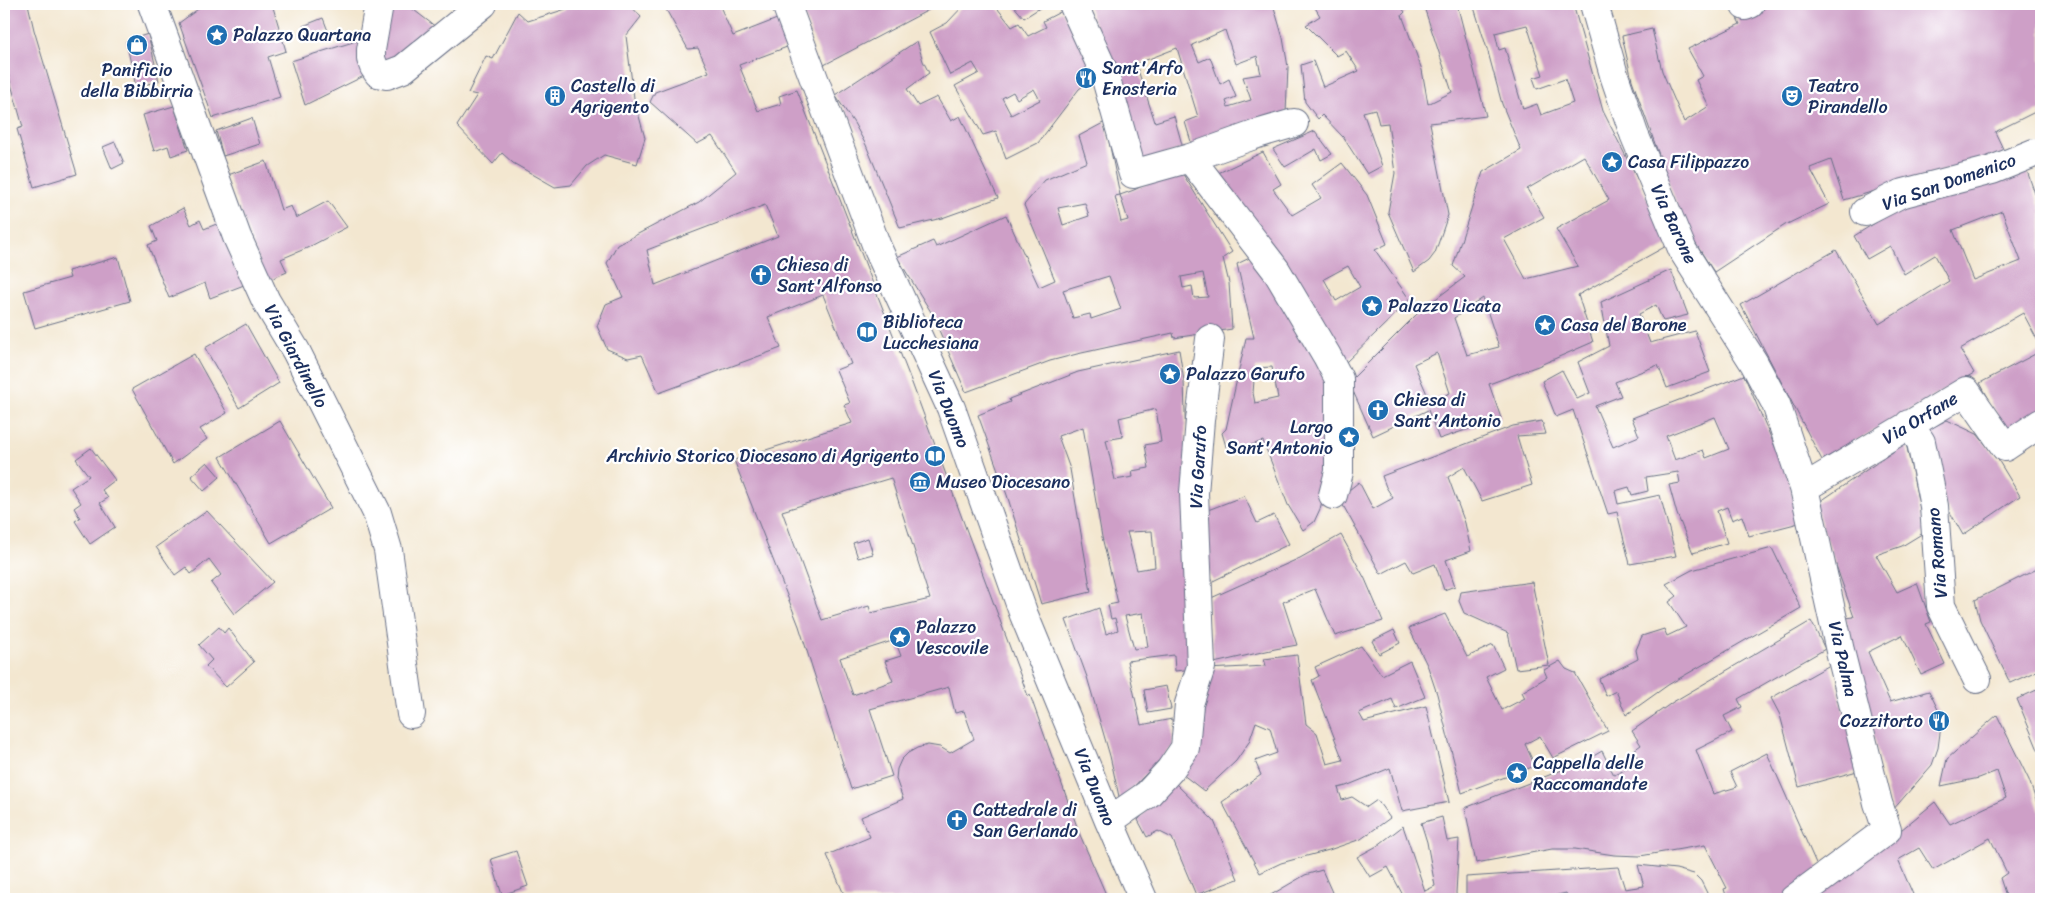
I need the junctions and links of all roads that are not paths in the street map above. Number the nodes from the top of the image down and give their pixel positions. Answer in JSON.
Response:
{"nodes":[{"id":1,"x":152,"y":4,"type":"edge"},
{"id":2,"x":378,"y":4,"type":"edge"},
{"id":3,"x":483,"y":4,"type":"edge"},
{"id":4,"x":786,"y":4,"type":"edge"},
{"id":5,"x":1073,"y":4,"type":"edge"},
{"id":6,"x":1594,"y":4,"type":"edge"},
{"id":7,"x":1294,"y":123,"type":"dead end"},
{"id":8,"x":2039,"y":156,"type":"edge"},
{"id":9,"x":1190,"y":158,"type":"junction"},
{"id":10,"x":1865,"y":212,"type":"dead end"},
{"id":11,"x":1210,"y":339,"type":"dead end"},
{"id":12,"x":2041,"y":423,"type":"edge"},
{"id":13,"x":1909,"y":424,"type":"junction"},
{"id":14,"x":1804,"y":488,"type":"junction"},
{"id":15,"x":1332,"y":495,"type":"dead end"},
{"id":16,"x":1976,"y":680,"type":"dead end"},
{"id":17,"x":410,"y":714,"type":"dead end"},
{"id":18,"x":1108,"y":822,"type":"junction"},
{"id":19,"x":1143,"y":899,"type":"edge"},
{"id":20,"x":1794,"y":899,"type":"edge"}],
"edges":[{"from":1,"to":17,"type":"street","name":"Via Giardinello"},
{"from":2,"to":3,"type":"street"},
{"from":4,"to":18,"type":"street","name":"Via Duomo"},
{"from":5,"to":9,"type":"street"},
{"from":6,"to":14,"type":"street","name":"Via Barone"},
{"from":7,"to":9,"type":"street"},
{"from":8,"to":10,"type":"street","name":"Via San Domenico"},
{"from":9,"to":15,"type":"street"},
{"from":11,"to":18,"type":"street","name":"Via Garufo"},
{"from":12,"to":13,"type":"street","name":"Via Orfane"},
{"from":13,"to":14,"type":"street","name":"Via Orfane"},
{"from":13,"to":16,"type":"street","name":"Via Romano"},
{"from":14,"to":20,"type":"street","name":"Via Palma"},
{"from":18,"to":19,"type":"street","name":"Via Duomo"}]}
